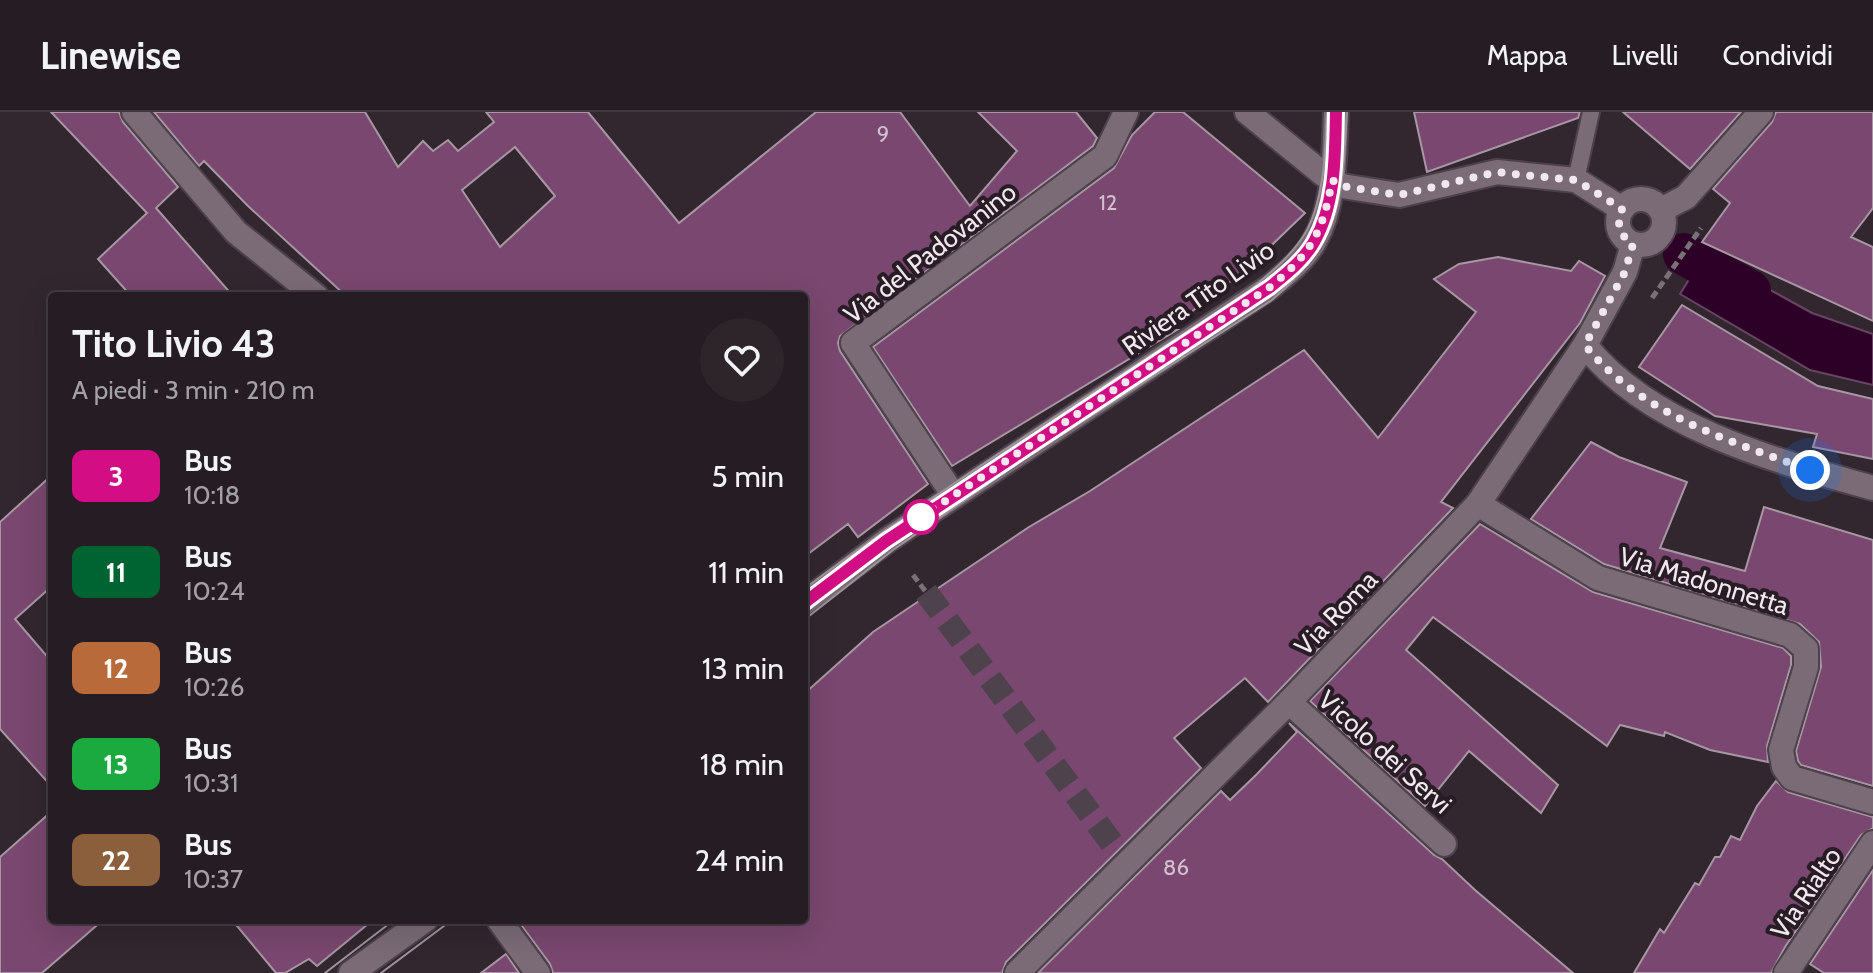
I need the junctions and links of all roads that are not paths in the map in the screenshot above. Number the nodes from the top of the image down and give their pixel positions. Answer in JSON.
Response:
{"nodes":[{"id":1,"x":134,"y":112,"type":"edge"},
{"id":2,"x":1126,"y":112,"type":"edge"},
{"id":3,"x":1247,"y":112,"type":"edge"},
{"id":4,"x":1336,"y":112,"type":"edge"},
{"id":5,"x":1591,"y":112,"type":"edge"},
{"id":6,"x":1761,"y":112,"type":"edge"},
{"id":7,"x":1332,"y":180,"type":"junction"},
{"id":8,"x":1576,"y":180,"type":"junction"},
{"id":9,"x":1622,"y":209,"type":"junction"},
{"id":10,"x":1661,"y":210,"type":"junction"},
{"id":11,"x":1633,"y":244,"type":"junction"},
{"id":12,"x":311,"y":292,"type":"edge"},
{"id":13,"x":1585,"y":345,"type":"junction"},
{"id":14,"x":1873,"y":488,"type":"edge"},
{"id":15,"x":954,"y":496,"type":"junction"},
{"id":16,"x":1478,"y":504,"type":"junction"},
{"id":17,"x":808,"y":600,"type":"edge"},
{"id":18,"x":1289,"y":702,"type":"junction"},
{"id":19,"x":1873,"y":802,"type":"edge"},
{"id":20,"x":1873,"y":843,"type":"edge"},
{"id":21,"x":1444,"y":844,"type":"dead end"},
{"id":22,"x":419,"y":924,"type":"edge"},
{"id":23,"x":502,"y":924,"type":"edge"},
{"id":24,"x":351,"y":973,"type":"edge"},
{"id":25,"x":538,"y":973,"type":"edge"},
{"id":26,"x":1017,"y":973,"type":"edge"},
{"id":27,"x":1786,"y":973,"type":"edge"}],
"edges":[{"from":1,"to":12,"type":"street"},
{"from":2,"to":15,"type":"street","name":"Via del Padovanino"},
{"from":3,"to":7,"type":"street"},
{"from":4,"to":7,"type":"street","name":"Riviera Tito Livio"},
{"from":5,"to":8,"type":"lane"},
{"from":6,"to":10,"type":"street"},
{"from":7,"to":8,"type":"street"},
{"from":7,"to":15,"type":"street","name":"Riviera Tito Livio"},
{"from":8,"to":9,"type":"street"},
{"from":9,"to":10,"type":"street"},
{"from":9,"to":11,"type":"street"},
{"from":10,"to":11,"type":"street"},
{"from":11,"to":13,"type":"street","name":"Via Roma"},
{"from":13,"to":14,"type":"street"},
{"from":13,"to":16,"type":"street","name":"Via Roma"},
{"from":15,"to":17,"type":"street","name":"Riviera Tito Livio"},
{"from":16,"to":18,"type":"street","name":"Via Roma"},
{"from":16,"to":19,"type":"street","name":"Via Madonnetta"},
{"from":18,"to":21,"type":"street","name":"Vicolo dei Servi"},
{"from":18,"to":26,"type":"street","name":"Via Roma"},
{"from":20,"to":27,"type":"street","name":"Via Rialto"},
{"from":22,"to":24,"type":"street"},
{"from":23,"to":25,"type":"street"}]}
